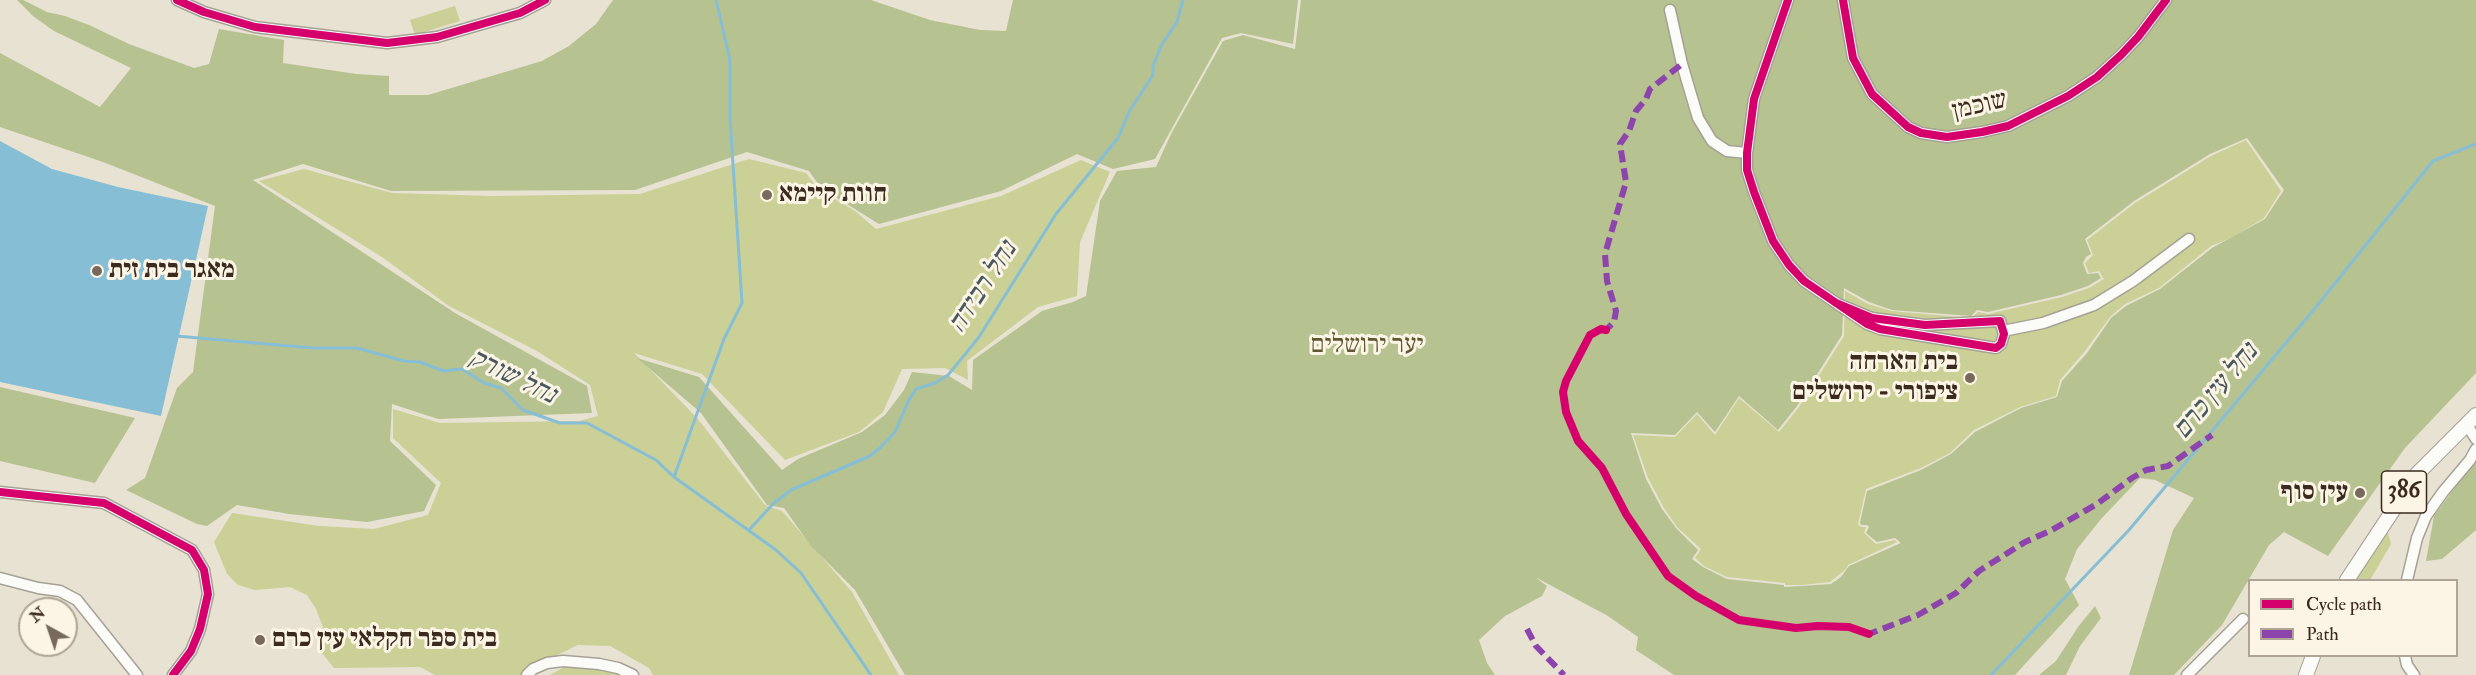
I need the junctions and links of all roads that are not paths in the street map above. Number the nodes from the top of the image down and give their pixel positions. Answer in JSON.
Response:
{"nodes":[{"id":1,"x":177,"y":0,"type":"edge"},
{"id":2,"x":545,"y":0,"type":"edge"},
{"id":3,"x":1788,"y":0,"type":"edge"},
{"id":4,"x":1843,"y":0,"type":"edge"},
{"id":5,"x":2166,"y":0,"type":"edge"},
{"id":6,"x":1670,"y":10,"type":"dead end"},
{"id":7,"x":1747,"y":153,"type":"junction"},
{"id":8,"x":2188,"y":239,"type":"dead end"},
{"id":9,"x":1836,"y":303,"type":"junction"},
{"id":10,"x":2003,"y":331,"type":"junction"},
{"id":11,"x":2472,"y":420,"type":"edge"},
{"id":12,"x":2476,"y":439,"type":"edge"},
{"id":13,"x":2476,"y":450,"type":"edge"},
{"id":14,"x":0,"y":492,"type":"edge"},
{"id":15,"x":0,"y":578,"type":"edge"},
{"id":16,"x":2349,"y":579,"type":"edge"},
{"id":17,"x":2407,"y":579,"type":"edge"},
{"id":18,"x":2242,"y":619,"type":"dead end"},
{"id":19,"x":2313,"y":657,"type":"edge"},
{"id":20,"x":2405,"y":657,"type":"edge"},
{"id":21,"x":137,"y":675,"type":"edge"},
{"id":22,"x":172,"y":675,"type":"edge"},
{"id":23,"x":527,"y":675,"type":"edge"},
{"id":24,"x":633,"y":675,"type":"edge"},
{"id":25,"x":2187,"y":675,"type":"edge"},
{"id":26,"x":2306,"y":675,"type":"edge"},
{"id":27,"x":2414,"y":675,"type":"edge"}],
"edges":[{"from":1,"to":2,"type":"street"},
{"from":3,"to":7,"type":"street"},
{"from":4,"to":5,"type":"street","name":"שוכמן"},
{"from":6,"to":7,"type":"street"},
{"from":7,"to":9,"type":"street"},
{"from":8,"to":10,"type":"street"},
{"from":9,"to":10,"type":"street"},
{"from":9,"to":10,"type":"street"},
{"from":11,"to":12,"type":"street"},
{"from":11,"to":16,"type":"main road","number":"386"},
{"from":13,"to":17,"type":"street"},
{"from":14,"to":22,"type":"street"},
{"from":15,"to":21,"type":"street"},
{"from":18,"to":25,"type":"street"},
{"from":19,"to":26,"type":"main road"},
{"from":20,"to":27,"type":"street"},
{"from":23,"to":24,"type":"street"}]}
